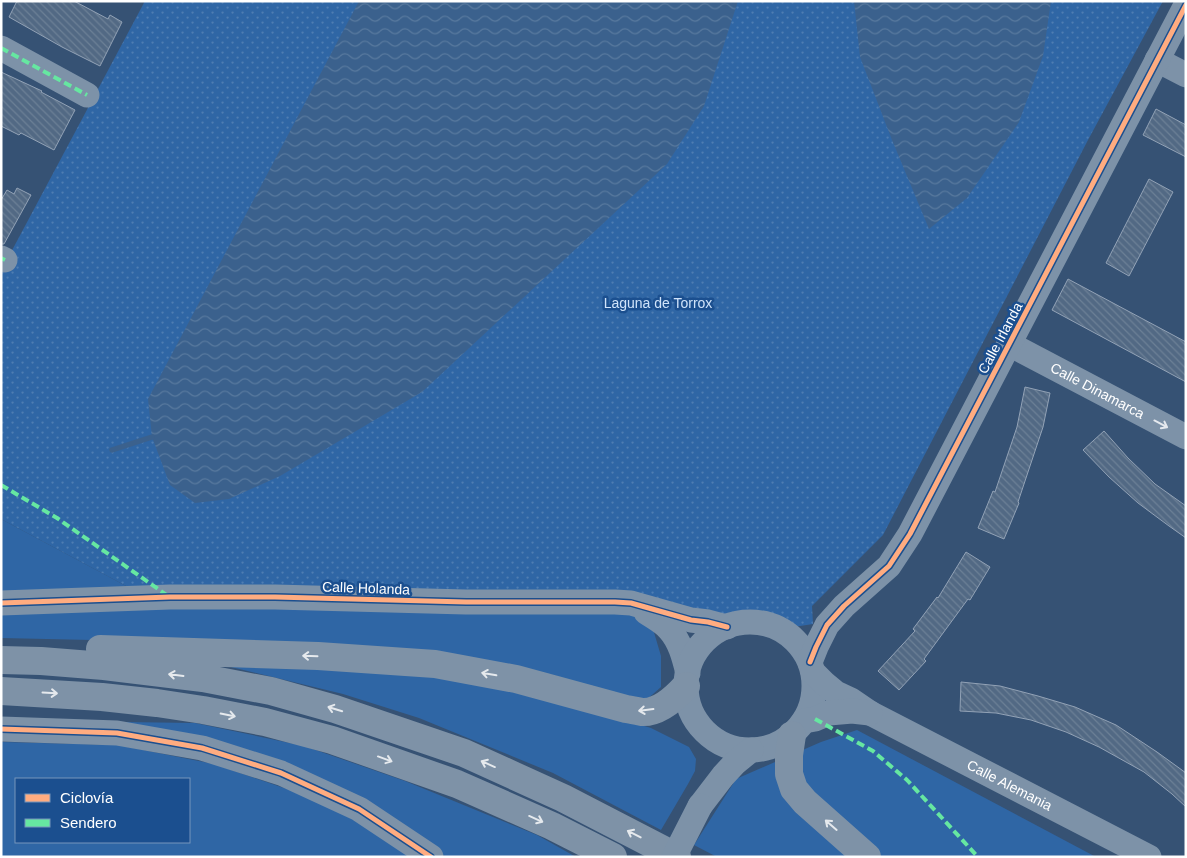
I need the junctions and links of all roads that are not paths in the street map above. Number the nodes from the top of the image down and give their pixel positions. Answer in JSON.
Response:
{"nodes":[{"id":1,"x":1186,"y":5,"type":"edge"},
{"id":2,"x":1,"y":48,"type":"edge"},
{"id":3,"x":1157,"y":60,"type":"junction"},
{"id":4,"x":1186,"y":75,"type":"edge"},
{"id":5,"x":87,"y":95,"type":"dead end"},
{"id":6,"x":1009,"y":344,"type":"junction"},
{"id":7,"x":1186,"y":437,"type":"edge"},
{"id":8,"x":631,"y":602,"type":"junction"},
{"id":9,"x":1,"y":603,"type":"edge"},
{"id":10,"x":844,"y":606,"type":"junction"},
{"id":11,"x":727,"y":627,"type":"junction"},
{"id":12,"x":780,"y":630,"type":"junction"},
{"id":13,"x":1,"y":660,"type":"edge"},
{"id":14,"x":41,"y":662,"type":"junction"},
{"id":15,"x":812,"y":667,"type":"junction"},
{"id":16,"x":687,"y":679,"type":"junction"},
{"id":17,"x":1,"y":691,"type":"edge"},
{"id":18,"x":870,"y":713,"type":"junction"},
{"id":19,"x":798,"y":728,"type":"junction"},
{"id":20,"x":1,"y":729,"type":"edge"},
{"id":21,"x":708,"y":734,"type":"junction"},
{"id":22,"x":751,"y":750,"type":"junction"},
{"id":23,"x":700,"y":806,"type":"junction"},
{"id":24,"x":431,"y":857,"type":"edge"},
{"id":25,"x":613,"y":857,"type":"edge"},
{"id":26,"x":676,"y":857,"type":"edge"},
{"id":27,"x":868,"y":857,"type":"edge"},
{"id":28,"x":1149,"y":857,"type":"edge"}],
"edges":[{"from":1,"to":3,"type":"street","name":"Calle Irlanda"},
{"from":2,"to":5,"type":"street"},
{"from":3,"to":4,"type":"street"},
{"from":3,"to":6,"type":"street","name":"Calle Irlanda"},
{"from":6,"to":7,"type":"street","name":"Calle Dinamarca","one_way":true},
{"from":6,"to":10,"type":"street","name":"Calle Irlanda"},
{"from":8,"to":9,"type":"street","name":"Calle Holanda"},
{"from":8,"to":11,"type":"street","name":"Calle Holanda"},
{"from":8,"to":16,"type":"street"},
{"from":10,"to":12,"type":"street","name":"Calle Irlanda"},
{"from":10,"to":15,"type":"street","name":"Calle Irlanda"},
{"from":11,"to":12,"type":"street"},
{"from":11,"to":16,"type":"street"},
{"from":12,"to":15,"type":"street"},
{"from":13,"to":14,"type":"highway"},
{"from":16,"to":14,"type":"highway","one_way":true},
{"from":26,"to":14,"type":"highway","one_way":true},
{"from":15,"to":18,"type":"street","name":"Calle Alemania"},
{"from":15,"to":19,"type":"street"},
{"from":16,"to":21,"type":"street"},
{"from":17,"to":25,"type":"highway","one_way":true},
{"from":18,"to":19,"type":"street","name":"Calle Alemania"},
{"from":18,"to":28,"type":"street","name":"Calle Alemania"},
{"from":19,"to":22,"type":"street"},
{"from":27,"to":19,"type":"highway","one_way":true},
{"from":20,"to":24,"type":"street"},
{"from":21,"to":22,"type":"street"},
{"from":21,"to":23,"type":"street"},
{"from":22,"to":23,"type":"street"},
{"from":23,"to":26,"type":"street","bridge":true}]}
